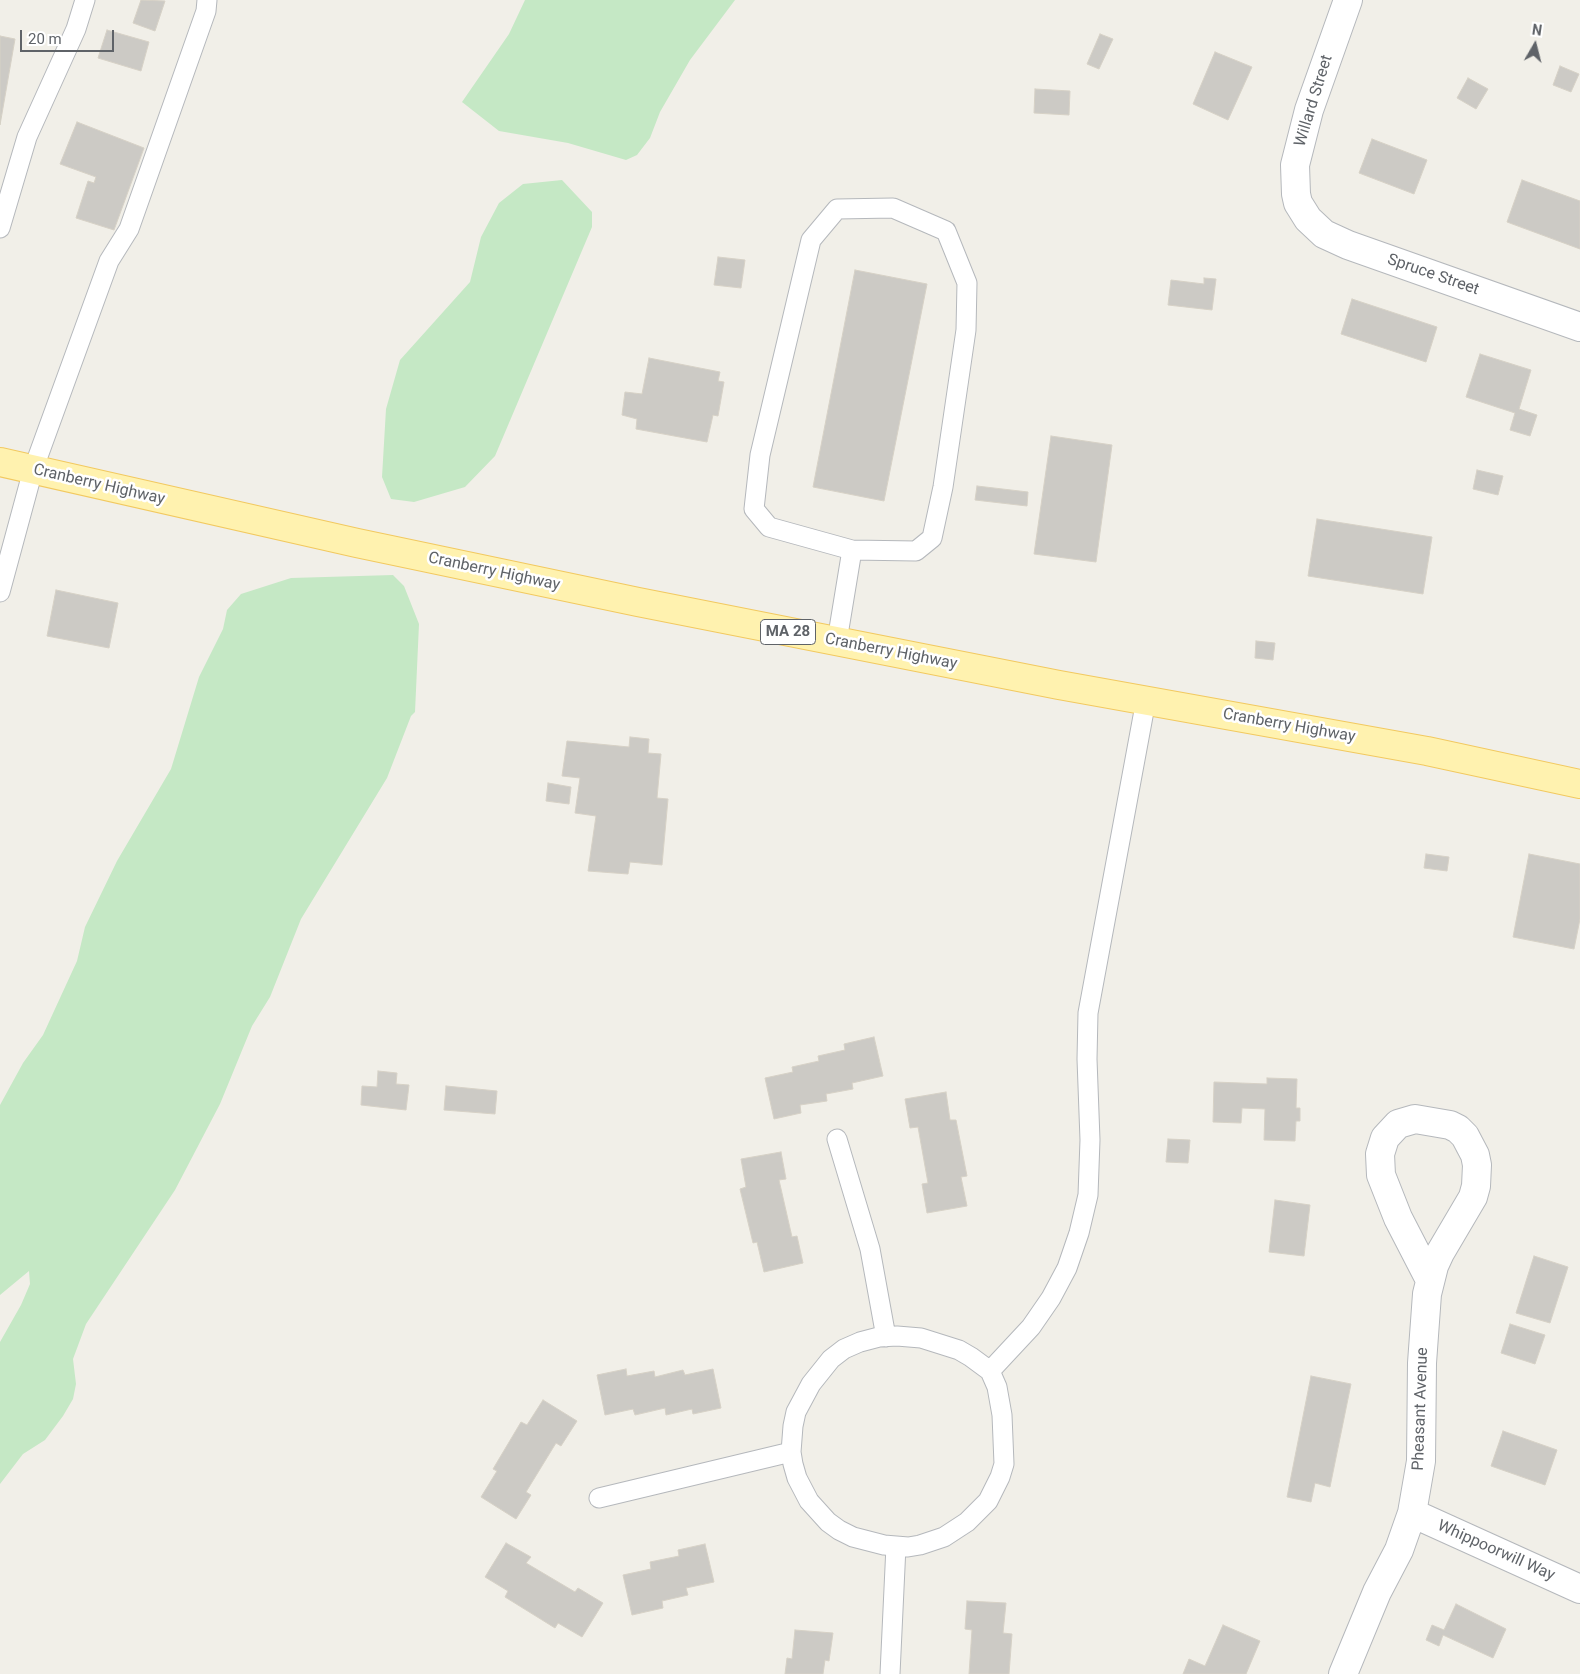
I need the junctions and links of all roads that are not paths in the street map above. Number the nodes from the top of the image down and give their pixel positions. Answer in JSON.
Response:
{"nodes":[{"id":1,"x":85,"y":0,"type":"edge"},
{"id":2,"x":207,"y":0,"type":"edge"},
{"id":3,"x":1348,"y":0,"type":"edge"},
{"id":4,"x":1299,"y":204,"type":"joint"},
{"id":5,"x":0,"y":228,"type":"edge"},
{"id":6,"x":1580,"y":327,"type":"edge"},
{"id":7,"x":0,"y":462,"type":"edge"},
{"id":8,"x":33,"y":470,"type":"junction"},
{"id":9,"x":852,"y":550,"type":"junction"},
{"id":10,"x":0,"y":592,"type":"edge"},
{"id":11,"x":837,"y":641,"type":"junction"},
{"id":12,"x":1146,"y":700,"type":"junction"},
{"id":13,"x":1580,"y":784,"type":"edge"},
{"id":14,"x":837,"y":1139,"type":"dead end"},
{"id":15,"x":1430,"y":1280,"type":"junction"},
{"id":16,"x":886,"y":1337,"type":"junction"},
{"id":17,"x":990,"y":1371,"type":"junction"},
{"id":18,"x":791,"y":1452,"type":"junction"},
{"id":19,"x":599,"y":1498,"type":"dead end"},
{"id":20,"x":1412,"y":1513,"type":"junction"},
{"id":21,"x":896,"y":1546,"type":"junction"},
{"id":22,"x":1580,"y":1589,"type":"edge"},
{"id":23,"x":890,"y":1674,"type":"edge"},
{"id":24,"x":1343,"y":1674,"type":"edge"}],
"edges":[{"from":1,"to":5,"type":"lane"},
{"from":2,"to":8,"type":"lane"},
{"from":3,"to":4,"type":"street","name":"Willard Street"},
{"from":4,"to":6,"type":"street","name":"Spruce Street"},
{"from":7,"to":8,"type":"main road","name":"Cranberry Highway","number":"MA 28"},
{"from":8,"to":10,"type":"lane"},
{"from":8,"to":11,"type":"main road","name":"Cranberry Highway","number":"MA 28"},
{"from":9,"to":9,"type":"lane"},
{"from":9,"to":11,"type":"lane"},
{"from":11,"to":12,"type":"main road","name":"Cranberry Highway","number":"MA 28"},
{"from":12,"to":13,"type":"main road","name":"Cranberry Highway","number":"MA 28"},
{"from":12,"to":17,"type":"lane"},
{"from":14,"to":16,"type":"lane"},
{"from":15,"to":15,"type":"street","name":"Pheasant Avenue"},
{"from":15,"to":20,"type":"street","name":"Pheasant Avenue"},
{"from":16,"to":17,"type":"lane"},
{"from":16,"to":18,"type":"lane"},
{"from":17,"to":21,"type":"lane"},
{"from":18,"to":19,"type":"lane"},
{"from":18,"to":21,"type":"lane"},
{"from":20,"to":22,"type":"street","name":"Whippoorwill Way"},
{"from":20,"to":24,"type":"street","name":"Pheasant Avenue"},
{"from":21,"to":23,"type":"lane"}]}
